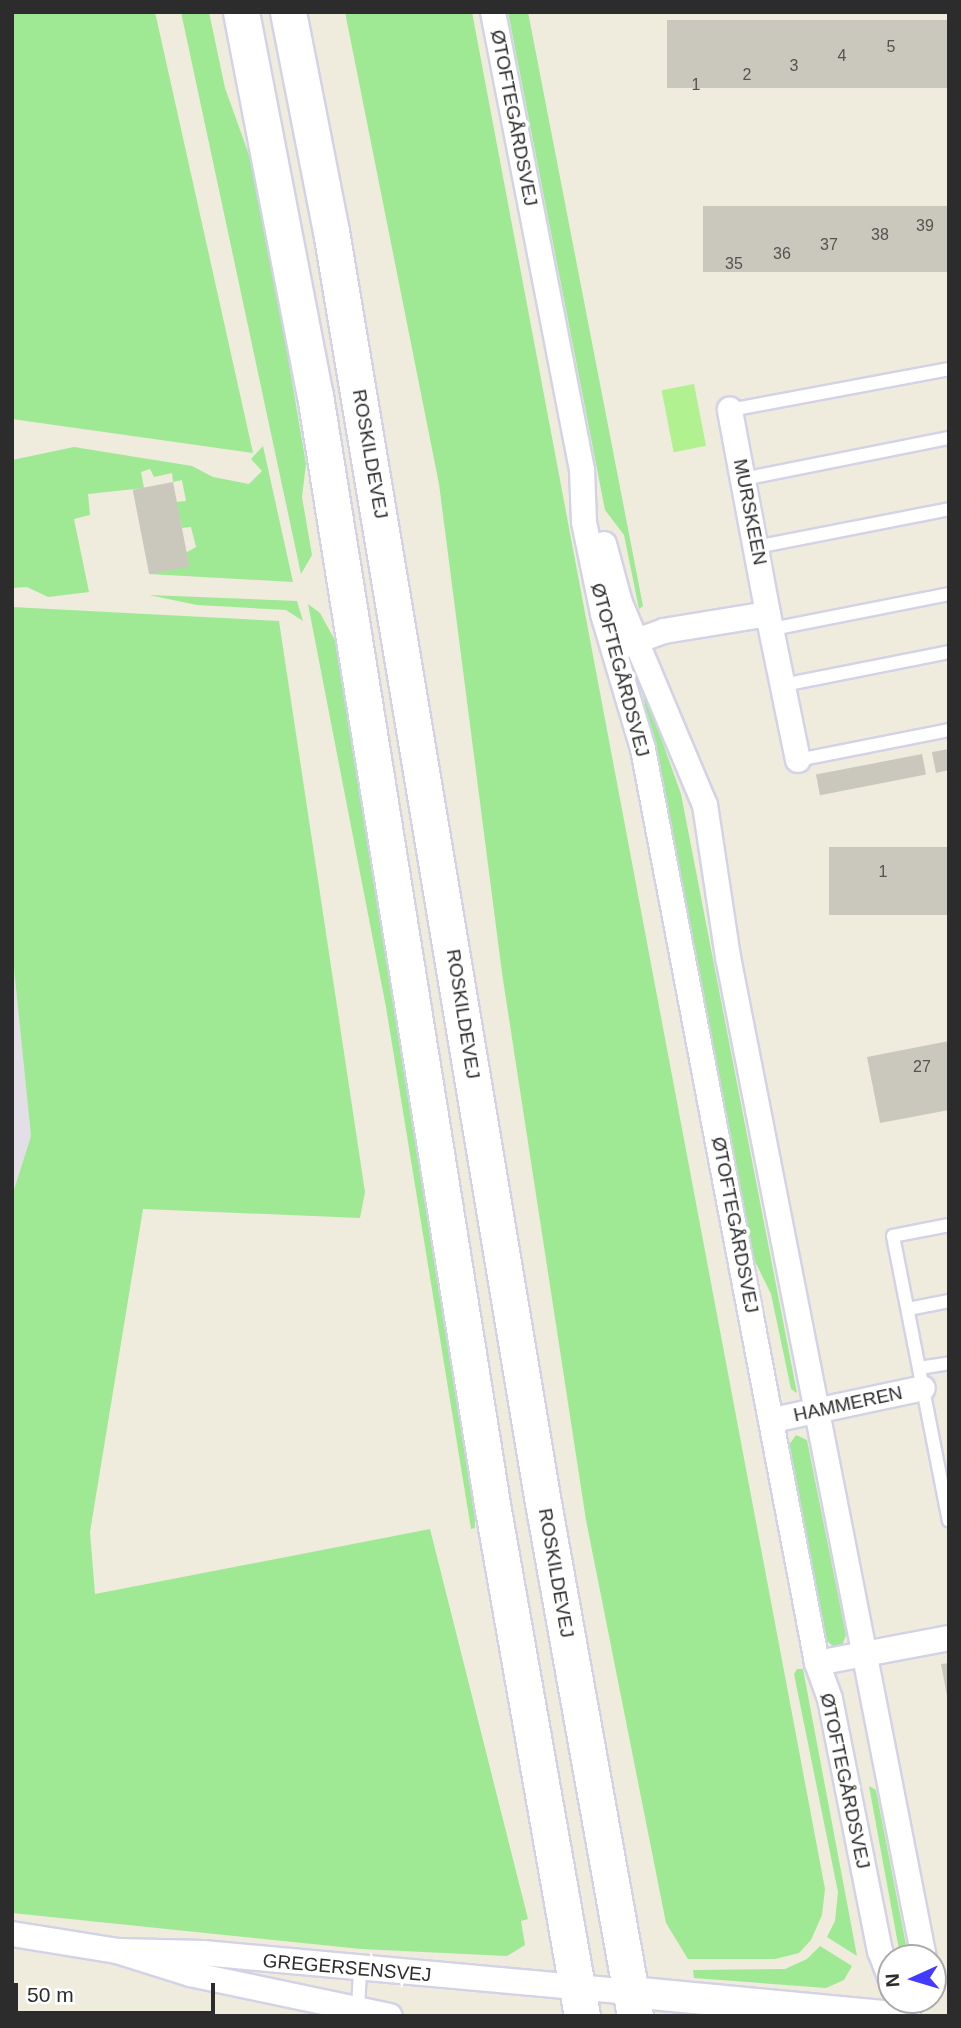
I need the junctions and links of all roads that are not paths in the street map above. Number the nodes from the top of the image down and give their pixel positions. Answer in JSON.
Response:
{"nodes":[{"id":1,"x":241,"y":12,"type":"edge"},
{"id":2,"x":288,"y":12,"type":"edge"},
{"id":3,"x":493,"y":12,"type":"edge"},
{"id":4,"x":949,"y":369,"type":"edge"},
{"id":5,"x":730,"y":410,"type":"joint"},
{"id":6,"x":949,"y":438,"type":"edge"},
{"id":7,"x":743,"y":479,"type":"junction"},
{"id":8,"x":949,"y":509,"type":"edge"},
{"id":9,"x":756,"y":547,"type":"junction"},
{"id":10,"x":949,"y":594,"type":"edge"},
{"id":11,"x":770,"y":622,"type":"junction"},
{"id":12,"x":625,"y":645,"type":"junction"},
{"id":13,"x":949,"y":652,"type":"edge"},
{"id":14,"x":783,"y":685,"type":"junction"},
{"id":15,"x":949,"y":730,"type":"edge"},
{"id":16,"x":798,"y":760,"type":"joint"},
{"id":17,"x":949,"y":1225,"type":"edge"},
{"id":18,"x":949,"y":1301,"type":"edge"},
{"id":19,"x":908,"y":1309,"type":"junction"},
{"id":20,"x":949,"y":1363,"type":"edge"},
{"id":21,"x":921,"y":1378,"type":"junction"},
{"id":22,"x":817,"y":1411,"type":"junction"},
{"id":23,"x":773,"y":1420,"type":"junction"},
{"id":24,"x":949,"y":1521,"type":"edge"},
{"id":25,"x":949,"y":1639,"type":"edge"},
{"id":26,"x":864,"y":1655,"type":"junction"},
{"id":27,"x":817,"y":1663,"type":"junction"},
{"id":28,"x":12,"y":1934,"type":"edge"},
{"id":29,"x":879,"y":1944,"type":"edge"},
{"id":30,"x":921,"y":1944,"type":"edge"},
{"id":31,"x":117,"y":1951,"type":"junction"},
{"id":32,"x":360,"y":1971,"type":"junction"},
{"id":33,"x":579,"y":2001,"type":"edge"},
{"id":34,"x":633,"y":2004,"type":"edge"},
{"id":35,"x":358,"y":2009,"type":"junction"},
{"id":36,"x":390,"y":2016,"type":"edge"},
{"id":37,"x":883,"y":2016,"type":"edge"}],
"edges":[{"from":1,"to":33,"type":"main road"},
{"from":2,"to":34,"type":"main road","name":"ROSKILDEVEJ"},
{"from":3,"to":12,"type":"street","name":"ØTOFTEGÅRDSVEJ"},
{"from":4,"to":5,"type":"lane"},
{"from":5,"to":7,"type":"street","name":"MURSKEEN"},
{"from":6,"to":7,"type":"lane"},
{"from":7,"to":9,"type":"street","name":"MURSKEEN"},
{"from":8,"to":9,"type":"lane"},
{"from":9,"to":11,"type":"street","name":"MURSKEEN"},
{"from":10,"to":11,"type":"lane"},
{"from":11,"to":12,"type":"street"},
{"from":11,"to":14,"type":"street","name":"MURSKEEN"},
{"from":12,"to":22,"type":"street","name":"ØTOFTEGÅRDSVEJ"},
{"from":12,"to":23,"type":"street","name":"ØTOFTEGÅRDSVEJ"},
{"from":13,"to":14,"type":"lane"},
{"from":14,"to":16,"type":"street","name":"MURSKEEN"},
{"from":15,"to":16,"type":"lane"},
{"from":17,"to":19,"type":"lane"},
{"from":18,"to":19,"type":"lane"},
{"from":19,"to":21,"type":"lane"},
{"from":20,"to":21,"type":"lane"},
{"from":21,"to":22,"type":"street","name":"HAMMEREN"},
{"from":21,"to":24,"type":"lane"},
{"from":22,"to":23,"type":"street","name":"HAMMEREN"},
{"from":22,"to":26,"type":"street","name":"ØTOFTEGÅRDSVEJ"},
{"from":23,"to":27,"type":"street","name":"ØTOFTEGÅRDSVEJ"},
{"from":25,"to":26,"type":"street"},
{"from":26,"to":27,"type":"street"},
{"from":26,"to":30,"type":"street","name":"ØTOFTEGÅRDSVEJ"},
{"from":27,"to":29,"type":"street","name":"ØTOFTEGÅRDSVEJ"},
{"from":28,"to":31,"type":"street","name":"GREGERSENSVEJ"},
{"from":31,"to":32,"type":"street","name":"GREGERSENSVEJ"},
{"from":31,"to":35,"type":"street","name":"GREGERSENSVEJ"},
{"from":32,"to":33,"type":"street","name":"GREGERSENSVEJ"},
{"from":32,"to":35,"type":"lane"},
{"from":33,"to":34,"type":"street","name":"GREGERSENSVEJ"},
{"from":34,"to":37,"type":"street"},
{"from":35,"to":36,"type":"street","name":"GREGERSENSVEJ"}]}
